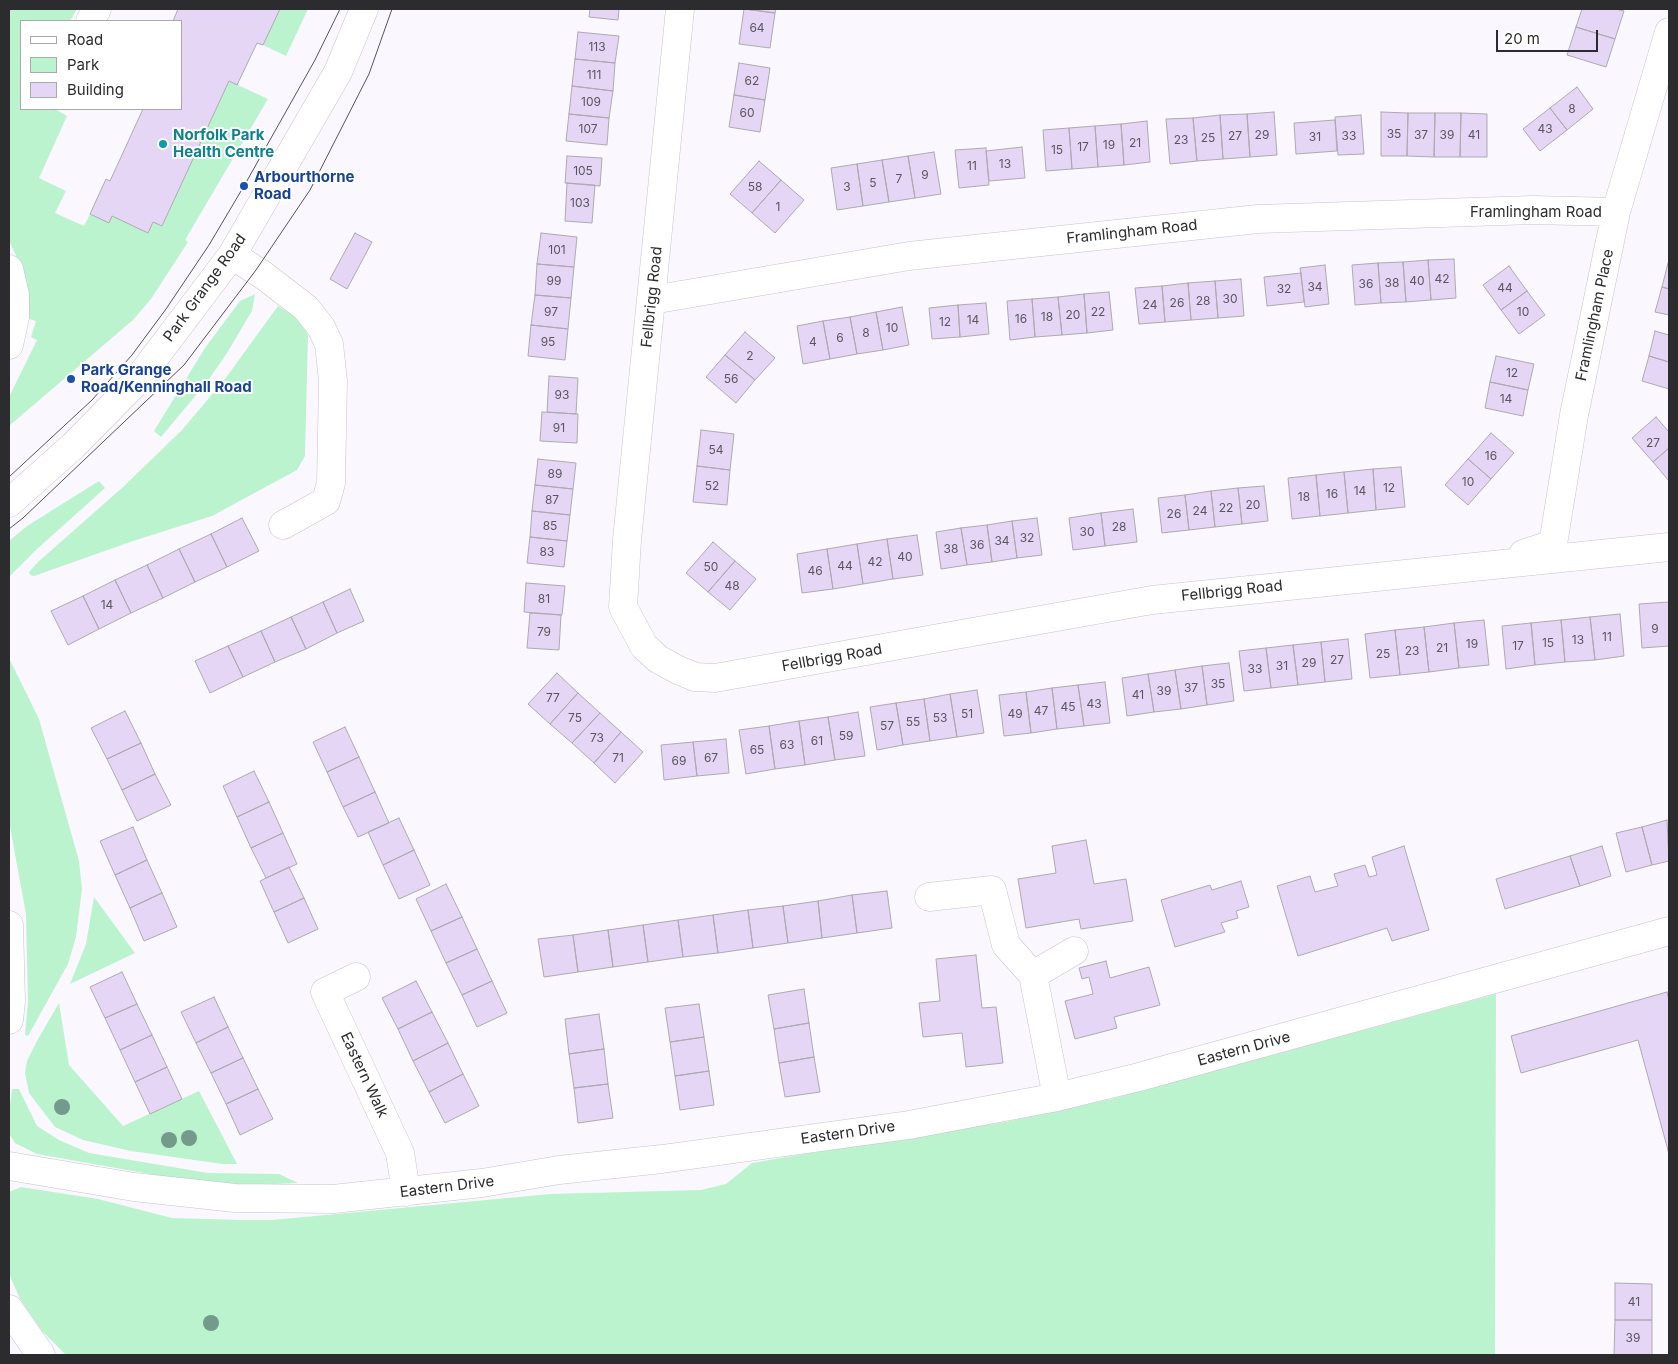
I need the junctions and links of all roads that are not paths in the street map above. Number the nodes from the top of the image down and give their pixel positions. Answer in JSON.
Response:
{"nodes":[{"id":1,"x":97,"y":9,"type":"edge"},
{"id":2,"x":364,"y":9,"type":"edge"},
{"id":3,"x":680,"y":9,"type":"edge"},
{"id":4,"x":91,"y":20,"type":"edge"},
{"id":5,"x":1669,"y":32,"type":"edge"},
{"id":6,"x":1616,"y":212,"type":"junction"},
{"id":7,"x":232,"y":255,"type":"junction"},
{"id":8,"x":9,"y":269,"type":"edge"},
{"id":9,"x":652,"y":300,"type":"junction"},
{"id":10,"x":9,"y":344,"type":"edge"},
{"id":11,"x":11,"y":498,"type":"edge"},
{"id":12,"x":283,"y":525,"type":"dead end"},
{"id":13,"x":1669,"y":547,"type":"edge"},
{"id":14,"x":1496,"y":563,"type":"junction"},
{"id":15,"x":929,"y":897,"type":"dead end"},
{"id":16,"x":9,"y":925,"type":"edge"},
{"id":17,"x":1669,"y":931,"type":"edge"},
{"id":18,"x":1074,"y":951,"type":"dead end"},
{"id":19,"x":1033,"y":975,"type":"junction"},
{"id":20,"x":356,"y":976,"type":"dead end"},
{"id":21,"x":9,"y":1020,"type":"edge"},
{"id":22,"x":1057,"y":1097,"type":"junction"},
{"id":23,"x":9,"y":1166,"type":"edge"},
{"id":24,"x":406,"y":1192,"type":"junction"},
{"id":25,"x":9,"y":1308,"type":"edge"},
{"id":26,"x":41,"y":1355,"type":"edge"}],
"edges":[{"from":1,"to":4,"type":"street"},
{"from":2,"to":7,"type":"street","name":"Park Grange Road"},
{"from":3,"to":9,"type":"street","name":"Fellbrigg Road"},
{"from":5,"to":6,"type":"street","name":"Framlingham Place"},
{"from":6,"to":9,"type":"street","name":"Framlingham Road"},
{"from":6,"to":14,"type":"street","name":"Framlingham Place"},
{"from":7,"to":11,"type":"street","name":"Park Grange Road"},
{"from":7,"to":12,"type":"street"},
{"from":8,"to":10,"type":"street"},
{"from":9,"to":14,"type":"street","name":"Fellbrigg Road"},
{"from":13,"to":14,"type":"street","name":"Fellbrigg Road"},
{"from":15,"to":19,"type":"street"},
{"from":16,"to":21,"type":"street"},
{"from":17,"to":22,"type":"street","name":"Eastern Drive"},
{"from":18,"to":19,"type":"street"},
{"from":19,"to":22,"type":"street"},
{"from":20,"to":24,"type":"street","name":"Eastern Walk"},
{"from":22,"to":24,"type":"street","name":"Eastern Drive"},
{"from":23,"to":24,"type":"street","name":"Eastern Drive"},
{"from":25,"to":26,"type":"street"}]}
